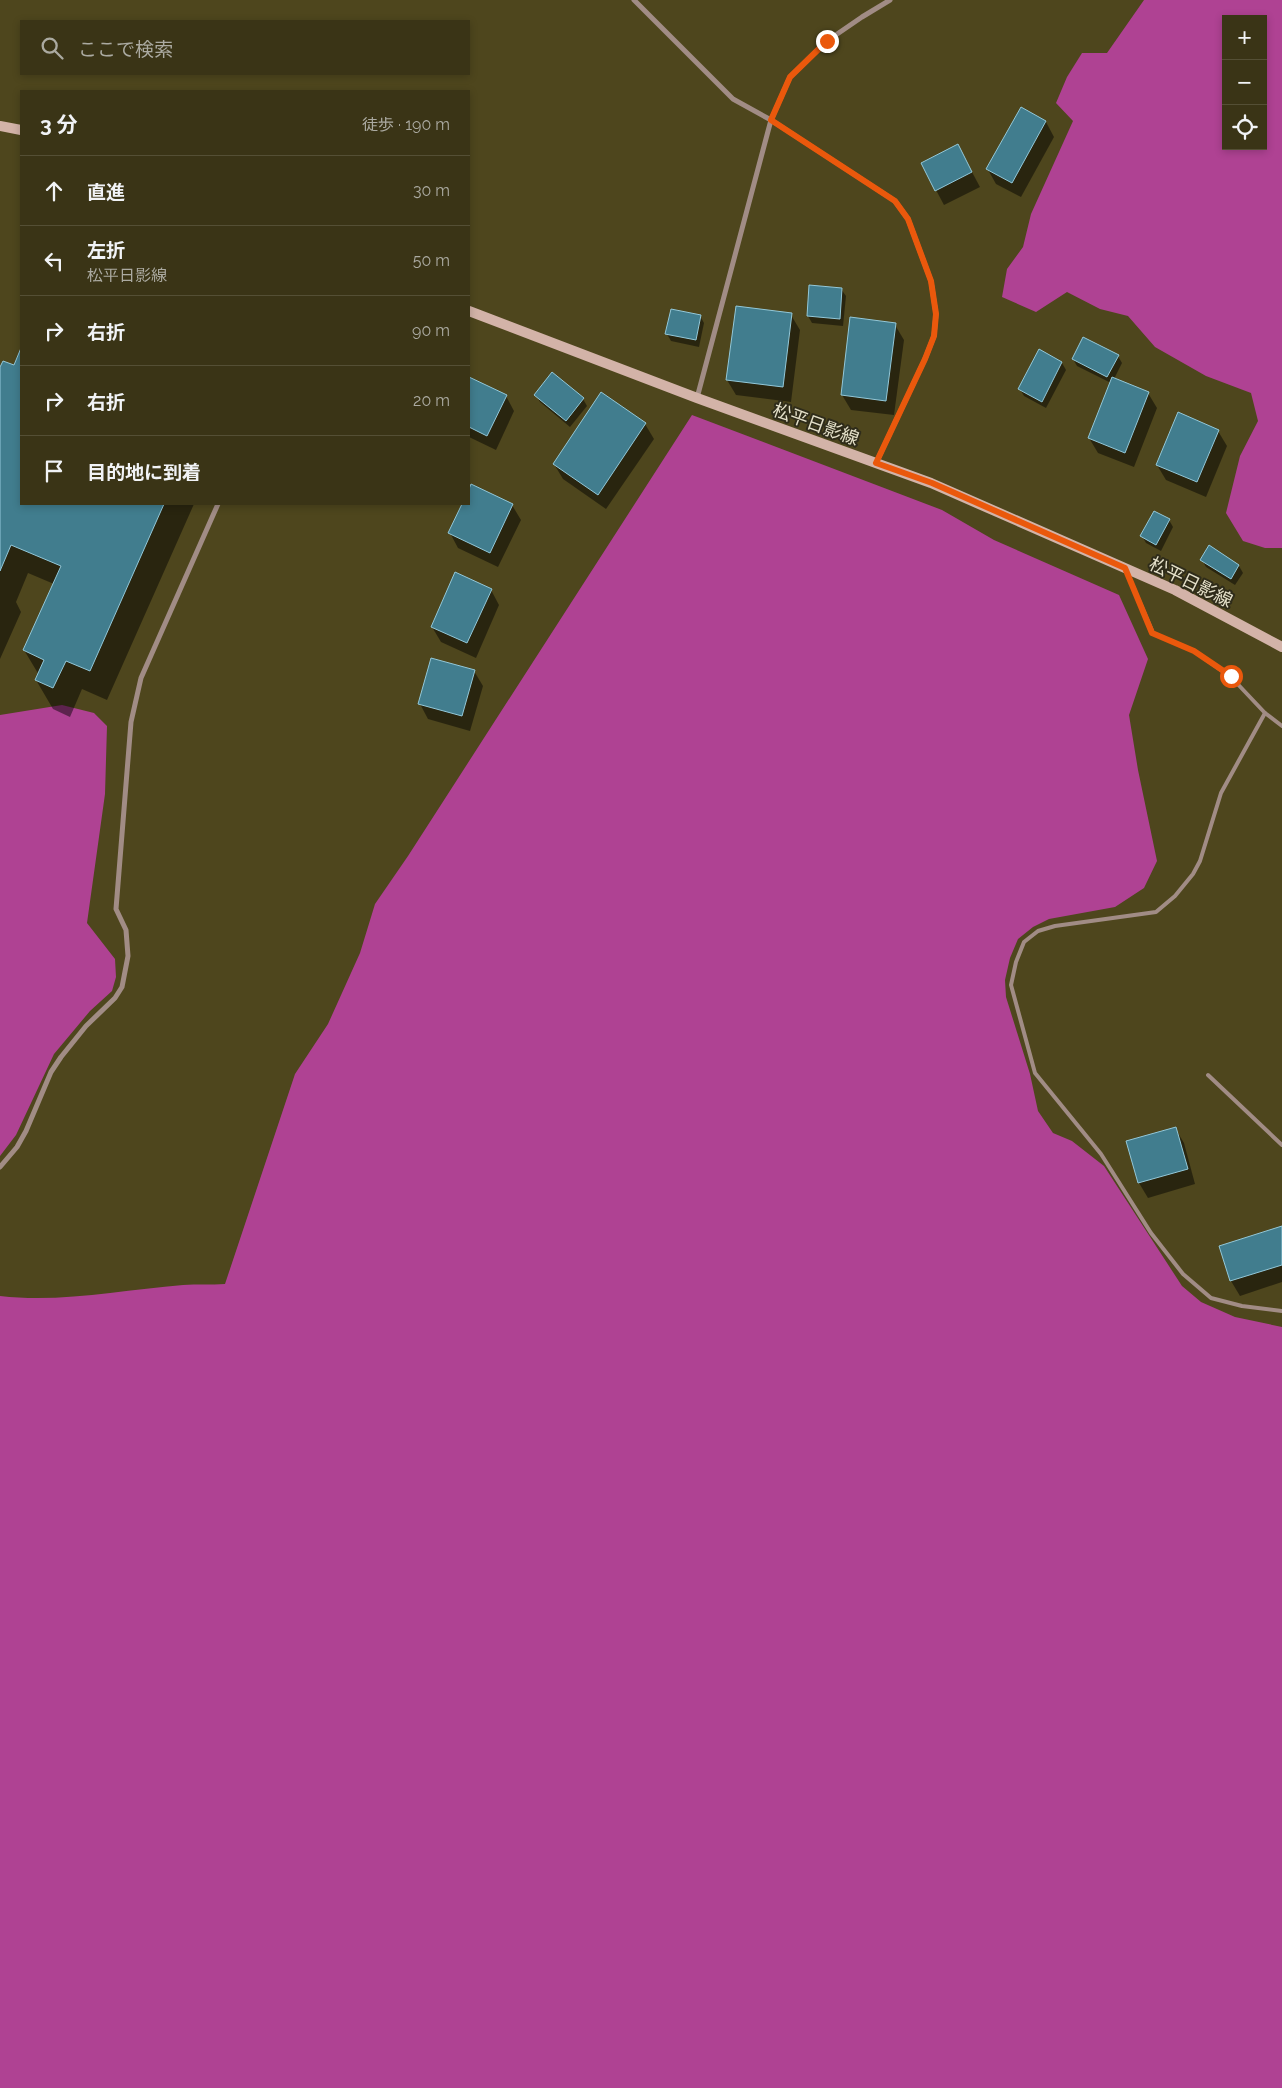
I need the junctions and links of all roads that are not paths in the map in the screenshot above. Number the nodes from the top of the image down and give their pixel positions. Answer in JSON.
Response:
{"nodes":[{"id":1,"x":634,"y":0,"type":"edge"},
{"id":2,"x":890,"y":0,"type":"edge"},
{"id":3,"x":771,"y":120,"type":"junction"},
{"id":4,"x":0,"y":126,"type":"edge"},
{"id":5,"x":20,"y":130,"type":"edge"},
{"id":6,"x":470,"y":311,"type":"edge"},
{"id":7,"x":697,"y":398,"type":"junction"},
{"id":8,"x":876,"y":463,"type":"junction"},
{"id":9,"x":218,"y":505,"type":"edge"},
{"id":10,"x":1125,"y":568,"type":"junction"},
{"id":11,"x":1282,"y":647,"type":"edge"},
{"id":12,"x":1265,"y":713,"type":"junction"},
{"id":13,"x":1282,"y":726,"type":"edge"},
{"id":14,"x":1208,"y":1075,"type":"dead end"},
{"id":15,"x":1282,"y":1145,"type":"edge"},
{"id":16,"x":0,"y":1167,"type":"edge"},
{"id":17,"x":1282,"y":1311,"type":"edge"}],
"edges":[{"from":1,"to":3,"type":"street"},
{"from":2,"to":3,"type":"street"},
{"from":3,"to":7,"type":"street"},
{"from":3,"to":8,"type":"street"},
{"from":4,"to":5,"type":"street"},
{"from":6,"to":7,"type":"street","name":"松平日影線"},
{"from":7,"to":8,"type":"street","name":"松平日影線"},
{"from":8,"to":10,"type":"street","name":"松平日影線"},
{"from":9,"to":16,"type":"street"},
{"from":10,"to":11,"type":"street","name":"松平日影線"},
{"from":10,"to":12,"type":"lane"},
{"from":12,"to":13,"type":"lane"},
{"from":12,"to":17,"type":"lane"},
{"from":14,"to":15,"type":"lane"}]}
